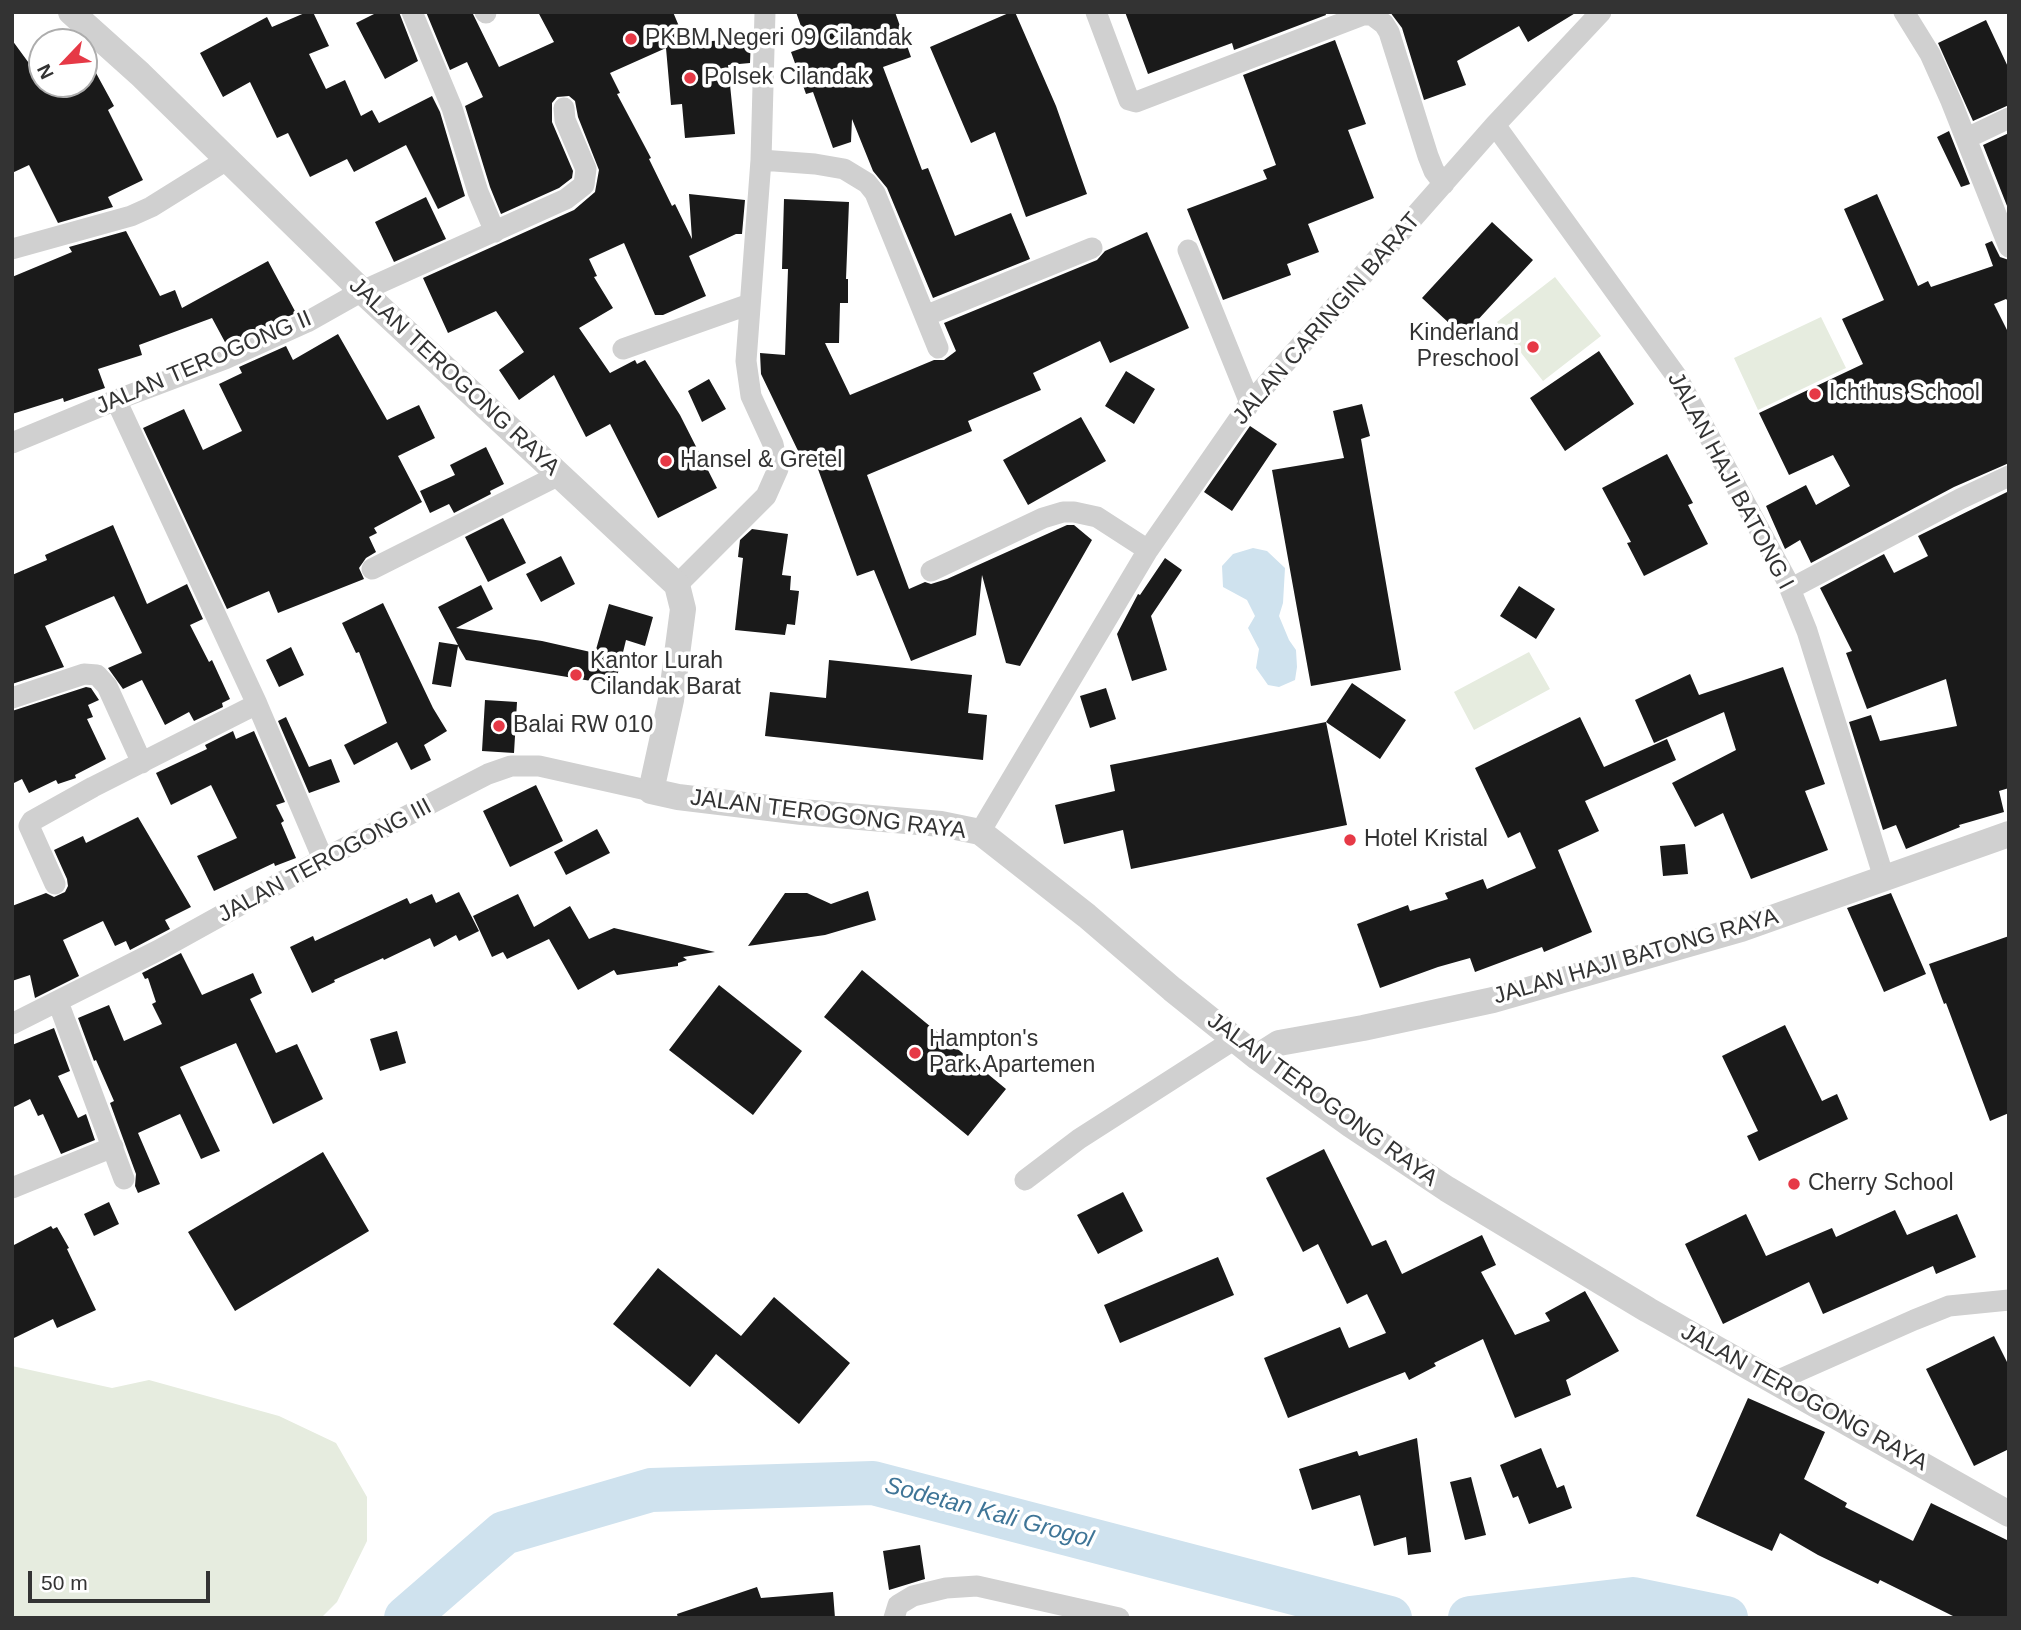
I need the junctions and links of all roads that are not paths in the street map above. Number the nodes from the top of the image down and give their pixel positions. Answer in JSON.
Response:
{"nodes":[{"id":1,"x":71,"y":12,"type":"edge"},
{"id":2,"x":412,"y":12,"type":"edge"},
{"id":3,"x":765,"y":12,"type":"edge"},
{"id":4,"x":1096,"y":12,"type":"edge"},
{"id":5,"x":1601,"y":12,"type":"edge"},
{"id":6,"x":1904,"y":12,"type":"edge"},
{"id":7,"x":564,"y":108,"type":"dead end"},
{"id":8,"x":2009,"y":118,"type":"edge"},
{"id":9,"x":1495,"y":125,"type":"junction"},
{"id":10,"x":1967,"y":138,"type":"junction"},
{"id":11,"x":228,"y":159,"type":"junction"},
{"id":12,"x":761,"y":160,"type":"junction"},
{"id":13,"x":1444,"y":184,"type":"junction"},
{"id":14,"x":495,"y":232,"type":"junction"},
{"id":15,"x":2009,"y":247,"type":"edge"},
{"id":16,"x":1092,"y":248,"type":"dead end"},
{"id":17,"x":12,"y":249,"type":"edge"},
{"id":18,"x":1188,"y":250,"type":"dead end"},
{"id":19,"x":362,"y":292,"type":"junction"},
{"id":20,"x":750,"y":304,"type":"junction"},
{"id":21,"x":925,"y":316,"type":"junction"},
{"id":22,"x":938,"y":348,"type":"dead end"},
{"id":23,"x":623,"y":349,"type":"dead end"},
{"id":24,"x":116,"y":400,"type":"junction"},
{"id":25,"x":1250,"y":402,"type":"junction"},
{"id":26,"x":12,"y":443,"type":"edge"},
{"id":27,"x":559,"y":475,"type":"junction"},
{"id":28,"x":2009,"y":476,"type":"edge"},
{"id":29,"x":1148,"y":550,"type":"junction"},
{"id":30,"x":372,"y":569,"type":"dead end"},
{"id":31,"x":931,"y":571,"type":"dead end"},
{"id":32,"x":677,"y":585,"type":"junction"},
{"id":33,"x":1790,"y":589,"type":"junction"},
{"id":34,"x":12,"y":698,"type":"edge"},
{"id":35,"x":257,"y":704,"type":"junction"},
{"id":36,"x":142,"y":763,"type":"junction"},
{"id":37,"x":651,"y":791,"type":"junction"},
{"id":38,"x":980,"y":832,"type":"junction"},
{"id":39,"x":2009,"y":834,"type":"edge"},
{"id":40,"x":323,"y":859,"type":"junction"},
{"id":41,"x":1884,"y":878,"type":"junction"},
{"id":42,"x":55,"y":884,"type":"dead end"},
{"id":43,"x":58,"y":1002,"type":"junction"},
{"id":44,"x":12,"y":1024,"type":"edge"},
{"id":45,"x":1235,"y":1039,"type":"junction"},
{"id":46,"x":1258,"y":1057,"type":"junction"},
{"id":47,"x":113,"y":1147,"type":"junction"},
{"id":48,"x":124,"y":1180,"type":"dead end"},
{"id":49,"x":1025,"y":1180,"type":"dead end"},
{"id":50,"x":12,"y":1188,"type":"edge"},
{"id":51,"x":2009,"y":1300,"type":"edge"},
{"id":52,"x":1773,"y":1382,"type":"junction"},
{"id":53,"x":2009,"y":1514,"type":"edge"},
{"id":54,"x":894,"y":1618,"type":"edge"},
{"id":55,"x":1119,"y":1618,"type":"edge"}],
"edges":[{"from":1,"to":11,"type":"street","name":"JALAN TEROGONG RAYA"},
{"from":2,"to":14,"type":"street"},
{"from":3,"to":12,"type":"street"},
{"from":4,"to":13,"type":"street"},
{"from":5,"to":9,"type":"street","name":"JALAN CARINGIN BARAT"},
{"from":6,"to":10,"type":"street"},
{"from":7,"to":14,"type":"street","name":"JALAN TEROGONG II"},
{"from":8,"to":10,"type":"street"},
{"from":9,"to":13,"type":"street","name":"JALAN CARINGIN BARAT"},
{"from":9,"to":33,"type":"street","name":"JALAN HAJI BATONG I"},
{"from":10,"to":15,"type":"street"},
{"from":11,"to":17,"type":"street"},
{"from":11,"to":19,"type":"street","name":"JALAN TEROGONG RAYA"},
{"from":12,"to":20,"type":"street"},
{"from":12,"to":21,"type":"street"},
{"from":13,"to":25,"type":"street","name":"JALAN CARINGIN BARAT"},
{"from":14,"to":19,"type":"street","name":"JALAN TEROGONG II"},
{"from":16,"to":21,"type":"street"},
{"from":18,"to":25,"type":"street"},
{"from":19,"to":24,"type":"street","name":"JALAN TEROGONG II"},
{"from":19,"to":27,"type":"street","name":"JALAN TEROGONG RAYA"},
{"from":20,"to":23,"type":"street"},
{"from":20,"to":32,"type":"street"},
{"from":21,"to":22,"type":"street"},
{"from":24,"to":26,"type":"street","name":"JALAN TEROGONG II"},
{"from":24,"to":35,"type":"street"},
{"from":25,"to":29,"type":"street","name":"JALAN CARINGIN BARAT"},
{"from":27,"to":30,"type":"street"},
{"from":27,"to":32,"type":"street","name":"JALAN TEROGONG RAYA"},
{"from":28,"to":33,"type":"street"},
{"from":29,"to":31,"type":"street"},
{"from":29,"to":38,"type":"street","name":"JALAN CARINGIN BARAT"},
{"from":32,"to":37,"type":"street"},
{"from":33,"to":41,"type":"street","name":"JALAN HAJI BATONG I"},
{"from":34,"to":36,"type":"street"},
{"from":35,"to":36,"type":"street"},
{"from":35,"to":40,"type":"street"},
{"from":36,"to":42,"type":"street"},
{"from":37,"to":38,"type":"street","name":"JALAN TEROGONG RAYA"},
{"from":37,"to":40,"type":"street","name":"JALAN TEROGONG III"},
{"from":38,"to":45,"type":"street","name":"JALAN TEROGONG RAYA"},
{"from":39,"to":41,"type":"street","name":"JALAN HAJI BATONG RAYA"},
{"from":40,"to":43,"type":"street","name":"JALAN TEROGONG III"},
{"from":41,"to":46,"type":"street","name":"JALAN HAJI BATONG RAYA"},
{"from":43,"to":44,"type":"street","name":"JALAN TEROGONG III"},
{"from":43,"to":47,"type":"street"},
{"from":45,"to":46,"type":"street","name":"JALAN TEROGONG RAYA"},
{"from":45,"to":49,"type":"street"},
{"from":46,"to":52,"type":"street","name":"JALAN TEROGONG RAYA"},
{"from":47,"to":48,"type":"street"},
{"from":47,"to":50,"type":"street"},
{"from":51,"to":52,"type":"street"},
{"from":52,"to":53,"type":"street","name":"JALAN TEROGONG RAYA"},
{"from":54,"to":55,"type":"street"}]}
